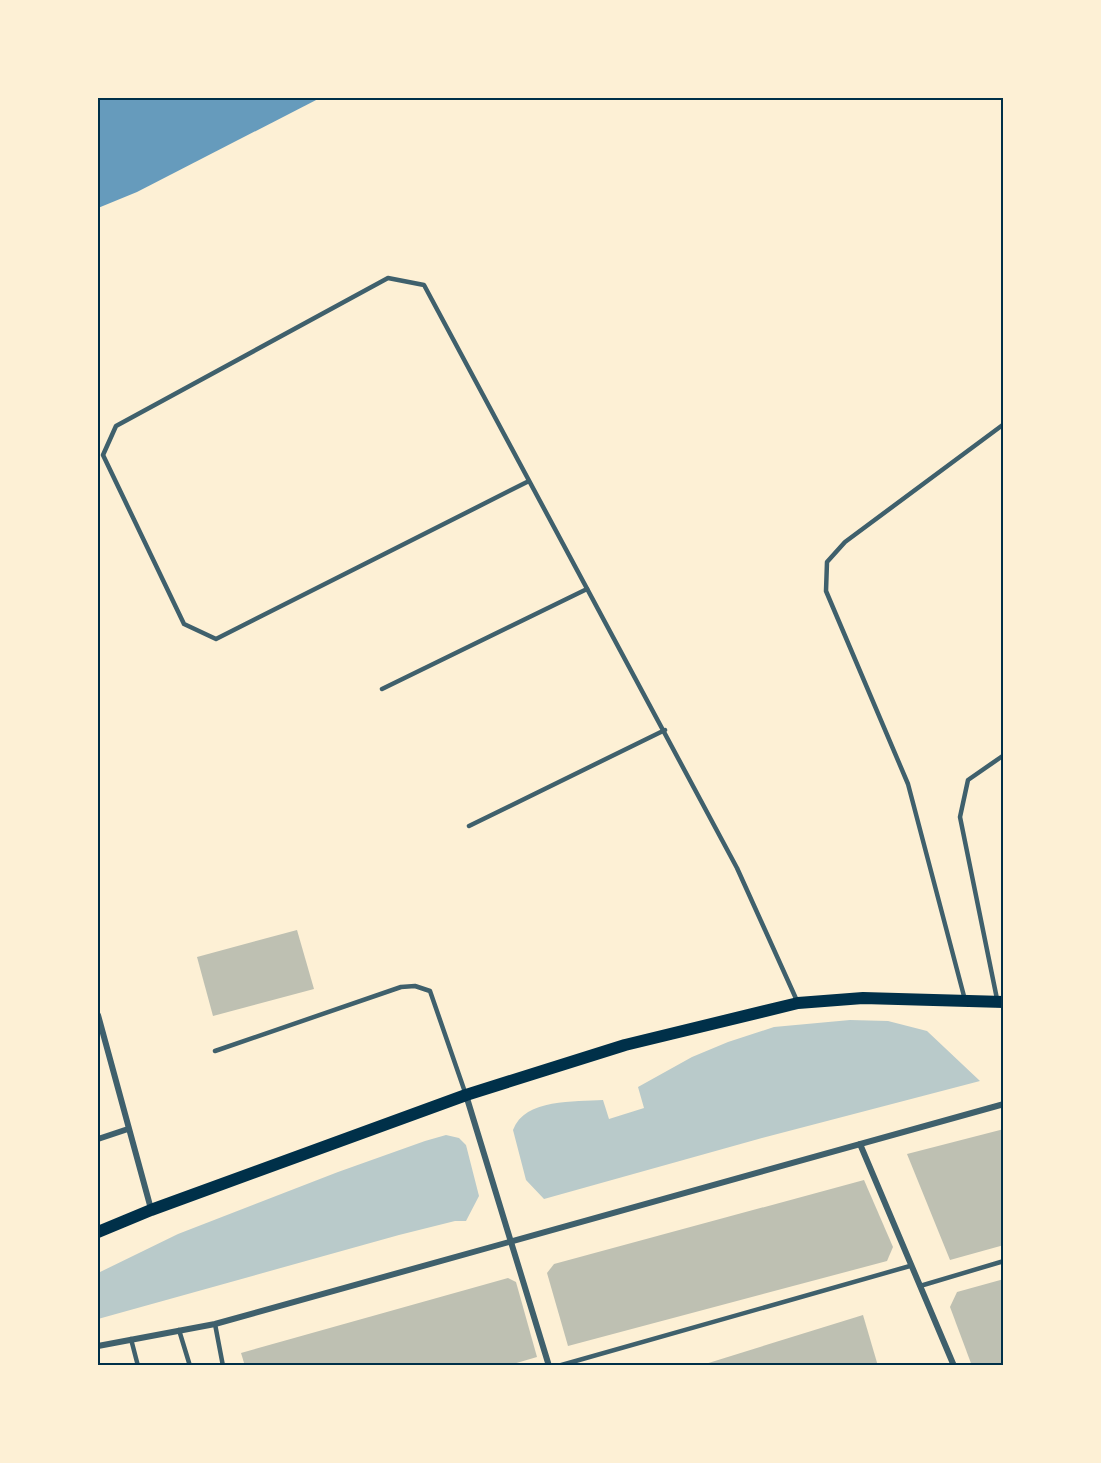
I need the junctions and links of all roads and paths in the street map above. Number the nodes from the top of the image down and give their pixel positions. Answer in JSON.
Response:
{"nodes":[{"id":1,"x":1004,"y":424,"type":"edge"},
{"id":2,"x":529,"y":481,"type":"junction"},
{"id":3,"x":587,"y":589,"type":"junction"},
{"id":4,"x":382,"y":689,"type":"dead end"},
{"id":5,"x":665,"y":730,"type":"junction"},
{"id":6,"x":1004,"y":755,"type":"edge"},
{"id":7,"x":468,"y":826,"type":"dead end"},
{"id":8,"x":965,"y":1002,"type":"junction"},
{"id":9,"x":1000,"y":1002,"type":"edge"},
{"id":10,"x":798,"y":1003,"type":"junction"},
{"id":11,"x":98,"y":1015,"type":"edge"},
{"id":12,"x":99,"y":1028,"type":"edge"},
{"id":13,"x":215,"y":1051,"type":"dead end"},
{"id":14,"x":466,"y":1095,"type":"junction"},
{"id":15,"x":1004,"y":1104,"type":"edge"},
{"id":16,"x":128,"y":1129,"type":"junction"},
{"id":17,"x":98,"y":1139,"type":"edge"},
{"id":18,"x":860,"y":1144,"type":"junction"},
{"id":19,"x":151,"y":1210,"type":"junction"},
{"id":20,"x":98,"y":1232,"type":"edge"},
{"id":21,"x":511,"y":1241,"type":"junction"},
{"id":22,"x":1004,"y":1261,"type":"edge"},
{"id":23,"x":910,"y":1266,"type":"junction"},
{"id":24,"x":920,"y":1286,"type":"junction"},
{"id":25,"x":215,"y":1324,"type":"junction"},
{"id":26,"x":179,"y":1330,"type":"junction"},
{"id":27,"x":131,"y":1339,"type":"junction"},
{"id":28,"x":98,"y":1346,"type":"edge"},
{"id":29,"x":138,"y":1365,"type":"edge"},
{"id":30,"x":190,"y":1365,"type":"edge"},
{"id":31,"x":223,"y":1365,"type":"edge"},
{"id":32,"x":549,"y":1365,"type":"edge"},
{"id":33,"x":558,"y":1365,"type":"edge"},
{"id":34,"x":954,"y":1365,"type":"edge"}],
"edges":[{"from":1,"to":8,"type":"lane"},
{"from":2,"to":2,"type":"lane"},
{"from":2,"to":3,"type":"lane"},
{"from":3,"to":4,"type":"lane"},
{"from":3,"to":5,"type":"lane"},
{"from":5,"to":7,"type":"lane"},
{"from":5,"to":10,"type":"lane"},
{"from":6,"to":9,"type":"lane"},
{"from":8,"to":9,"type":"main road"},
{"from":8,"to":10,"type":"main road"},
{"from":10,"to":14,"type":"main road"},
{"from":11,"to":12,"type":"street"},
{"from":12,"to":16,"type":"street"},
{"from":13,"to":14,"type":"lane"},
{"from":14,"to":19,"type":"main road"},
{"from":14,"to":21,"type":"street"},
{"from":15,"to":18,"type":"street"},
{"from":16,"to":17,"type":"street"},
{"from":16,"to":19,"type":"street"},
{"from":18,"to":21,"type":"street"},
{"from":18,"to":23,"type":"street"},
{"from":19,"to":20,"type":"main road"},
{"from":21,"to":25,"type":"street"},
{"from":21,"to":32,"type":"street"},
{"from":22,"to":24,"type":"lane"},
{"from":23,"to":24,"type":"street"},
{"from":23,"to":33,"type":"lane"},
{"from":24,"to":34,"type":"street"},
{"from":25,"to":26,"type":"street"},
{"from":25,"to":31,"type":"lane"},
{"from":26,"to":27,"type":"street"},
{"from":26,"to":30,"type":"lane"},
{"from":27,"to":28,"type":"street"},
{"from":27,"to":29,"type":"lane"}]}
